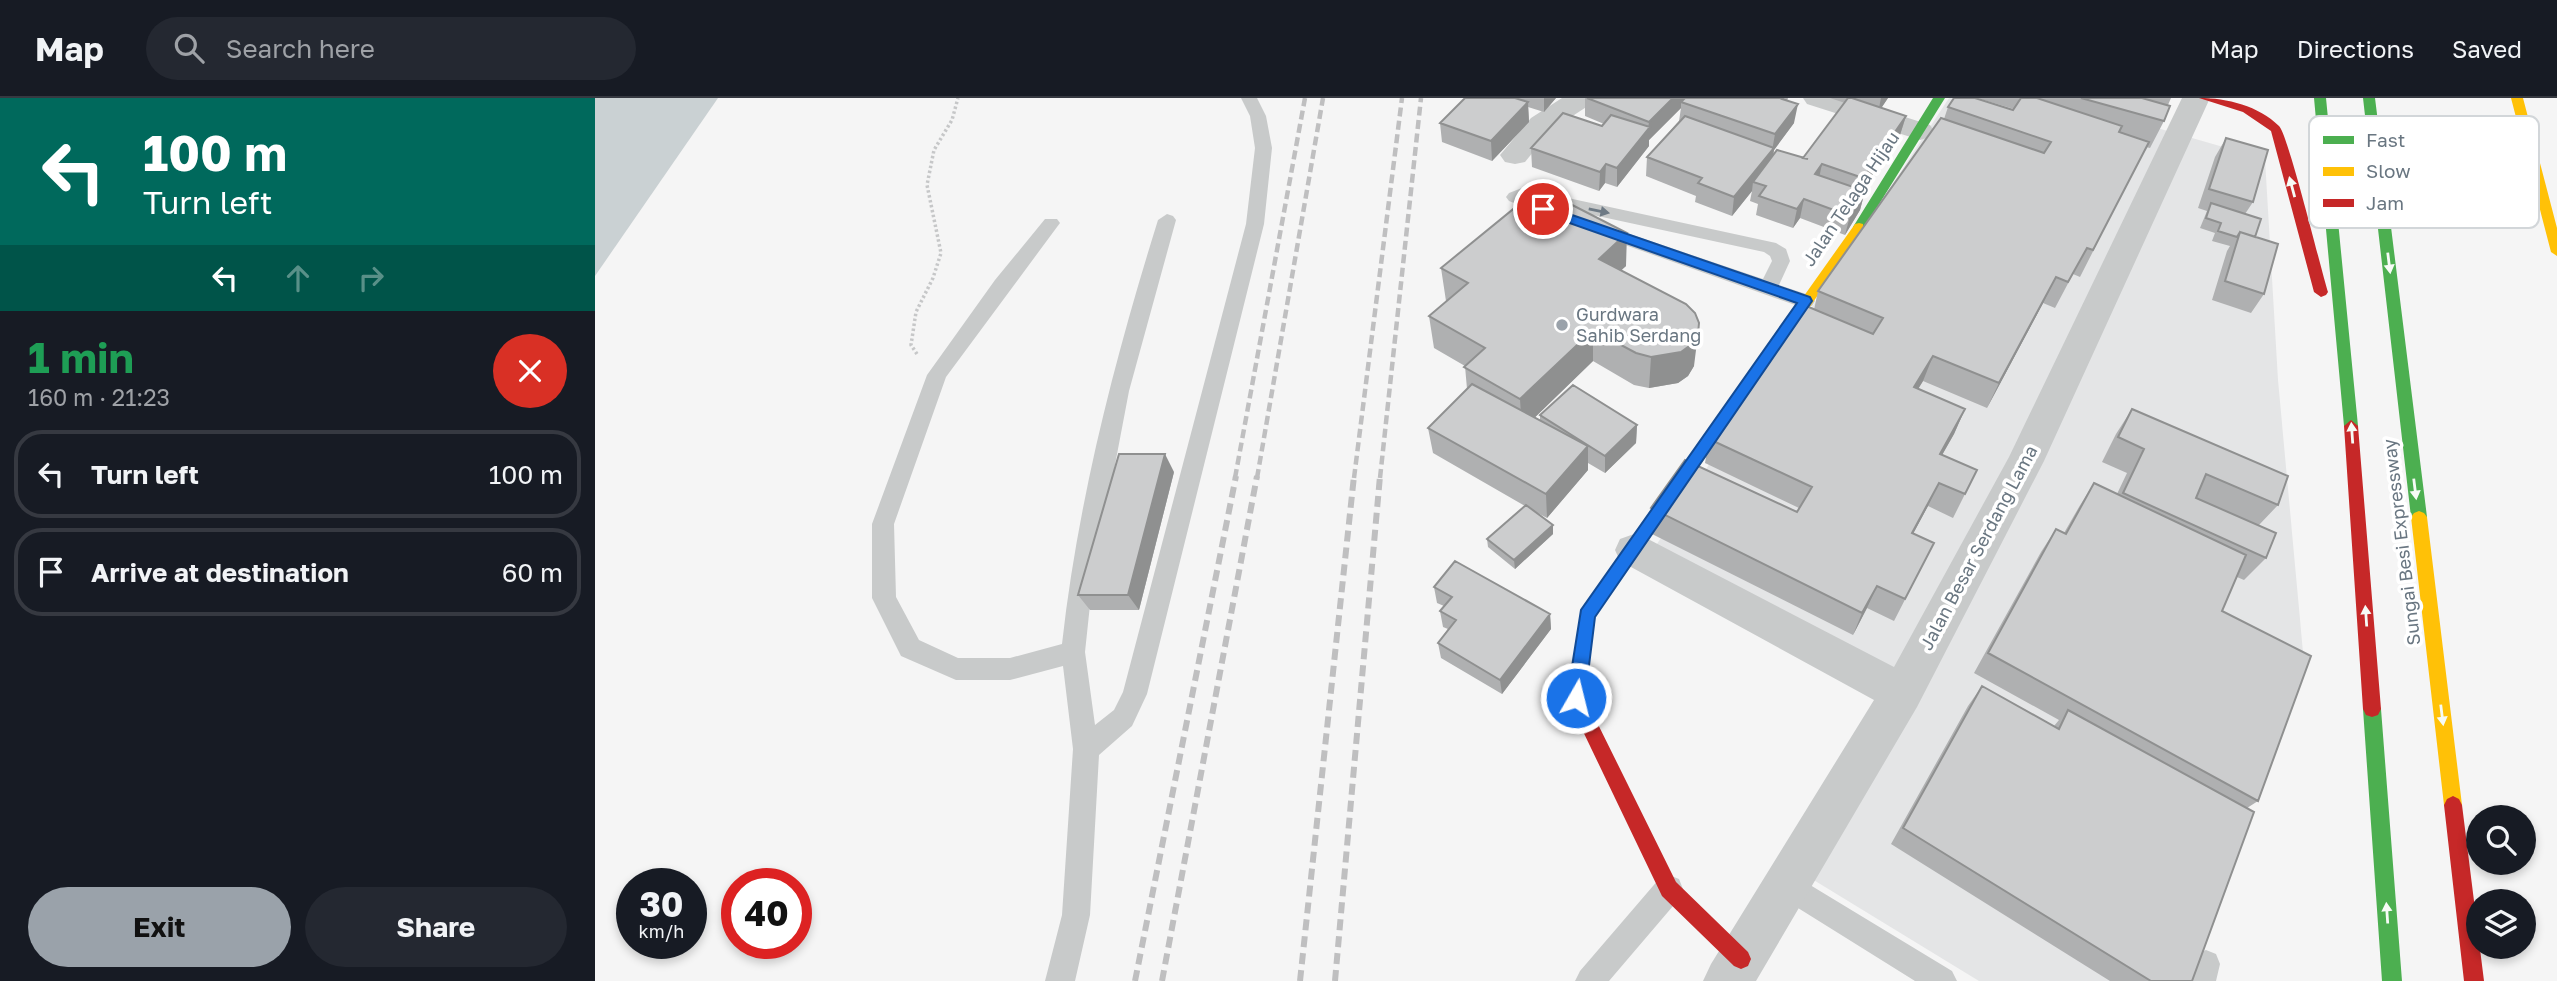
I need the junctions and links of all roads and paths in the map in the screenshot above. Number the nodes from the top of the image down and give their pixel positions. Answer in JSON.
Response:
{"nodes":[{"id":1,"x":958,"y":98,"type":"edge"},
{"id":2,"x":1249,"y":98,"type":"edge"},
{"id":3,"x":1581,"y":98,"type":"edge"},
{"id":4,"x":1817,"y":98,"type":"edge"},
{"id":5,"x":1939,"y":98,"type":"edge"},
{"id":6,"x":2205,"y":98,"type":"edge"},
{"id":7,"x":2320,"y":98,"type":"edge"},
{"id":8,"x":2369,"y":98,"type":"edge"},
{"id":9,"x":2517,"y":98,"type":"edge"},
{"id":10,"x":2177,"y":116,"type":"edge"},
{"id":11,"x":2322,"y":116,"type":"edge"},
{"id":12,"x":2371,"y":116,"type":"edge"},
{"id":13,"x":2522,"y":116,"type":"edge"},
{"id":14,"x":1920,"y":131,"type":"junction"},
{"id":15,"x":1515,"y":155,"type":"dead end"},
{"id":16,"x":2539,"y":183,"type":"edge"},
{"id":17,"x":1167,"y":220,"type":"dead end"},
{"id":18,"x":1051,"y":223,"type":"dead end"},
{"id":19,"x":2333,"y":228,"type":"edge"},
{"id":20,"x":2384,"y":228,"type":"edge"},
{"id":21,"x":2557,"y":252,"type":"edge"},
{"id":22,"x":1767,"y":289,"type":"junction"},
{"id":23,"x":1805,"y":301,"type":"junction"},
{"id":24,"x":937,"y":375,"type":"junction"},
{"id":25,"x":2350,"y":395,"type":"junction"},
{"id":26,"x":1634,"y":550,"type":"junction"},
{"id":27,"x":1073,"y":652,"type":"junction"},
{"id":28,"x":1902,"y":693,"type":"junction"},
{"id":29,"x":1086,"y":749,"type":"junction"},
{"id":30,"x":1787,"y":885,"type":"junction"},
{"id":31,"x":1669,"y":889,"type":"junction"},
{"id":32,"x":1735,"y":970,"type":"edge"},
{"id":33,"x":1060,"y":981,"type":"edge"},
{"id":34,"x":1590,"y":981,"type":"edge"},
{"id":35,"x":1942,"y":981,"type":"edge"},
{"id":36,"x":2392,"y":981,"type":"edge"},
{"id":37,"x":2474,"y":981,"type":"edge"}],
"edges":[{"from":1,"to":24,"type":"path"},
{"from":2,"to":29,"type":"lane"},
{"from":3,"to":15,"type":"street"},
{"from":4,"to":14,"type":"street"},
{"from":5,"to":14,"type":"main road","name":"Jalan Telaga Hijau"},
{"from":25,"to":6,"type":"main road","one_way":true},
{"from":7,"to":11,"type":"main road","name":"Sungai Besi Expressway"},
{"from":8,"to":12,"type":"main road","name":"Sungai Besi Expressway","one_way":true},
{"from":9,"to":13,"type":"main road"},
{"from":10,"to":28,"type":"street","name":"Jalan Besar Serdang Lama"},
{"from":14,"to":23,"type":"main road","name":"Jalan Telaga Hijau"},
{"from":16,"to":21,"type":"main road"},
{"from":17,"to":27,"type":"lane"},
{"from":18,"to":24,"type":"lane"},
{"from":19,"to":25,"type":"main road","name":"Sungai Besi Expressway"},
{"from":20,"to":37,"type":"main road","name":"Sungai Besi Expressway","one_way":true},
{"from":22,"to":22,"type":"lane","one_way":true},
{"from":22,"to":23,"type":"lane"},
{"from":23,"to":26,"type":"main road","name":"Jalan Telaga Hijau"},
{"from":24,"to":27,"type":"lane"},
{"from":36,"to":25,"type":"main road","name":"Sungai Besi Expressway","one_way":true},
{"from":26,"to":28,"type":"street"},
{"from":26,"to":31,"type":"main road","name":"Jalan Telaga Hijau"},
{"from":27,"to":29,"type":"lane"},
{"from":28,"to":30,"type":"street","name":"Jalan Besar Serdang Lama"},
{"from":29,"to":33,"type":"lane"},
{"from":30,"to":32,"type":"street","name":"Jalan Besar Serdang Lama"},
{"from":30,"to":35,"type":"lane"},
{"from":31,"to":32,"type":"main road","name":"Jalan Telaga Hijau"},
{"from":31,"to":34,"type":"lane"}]}
